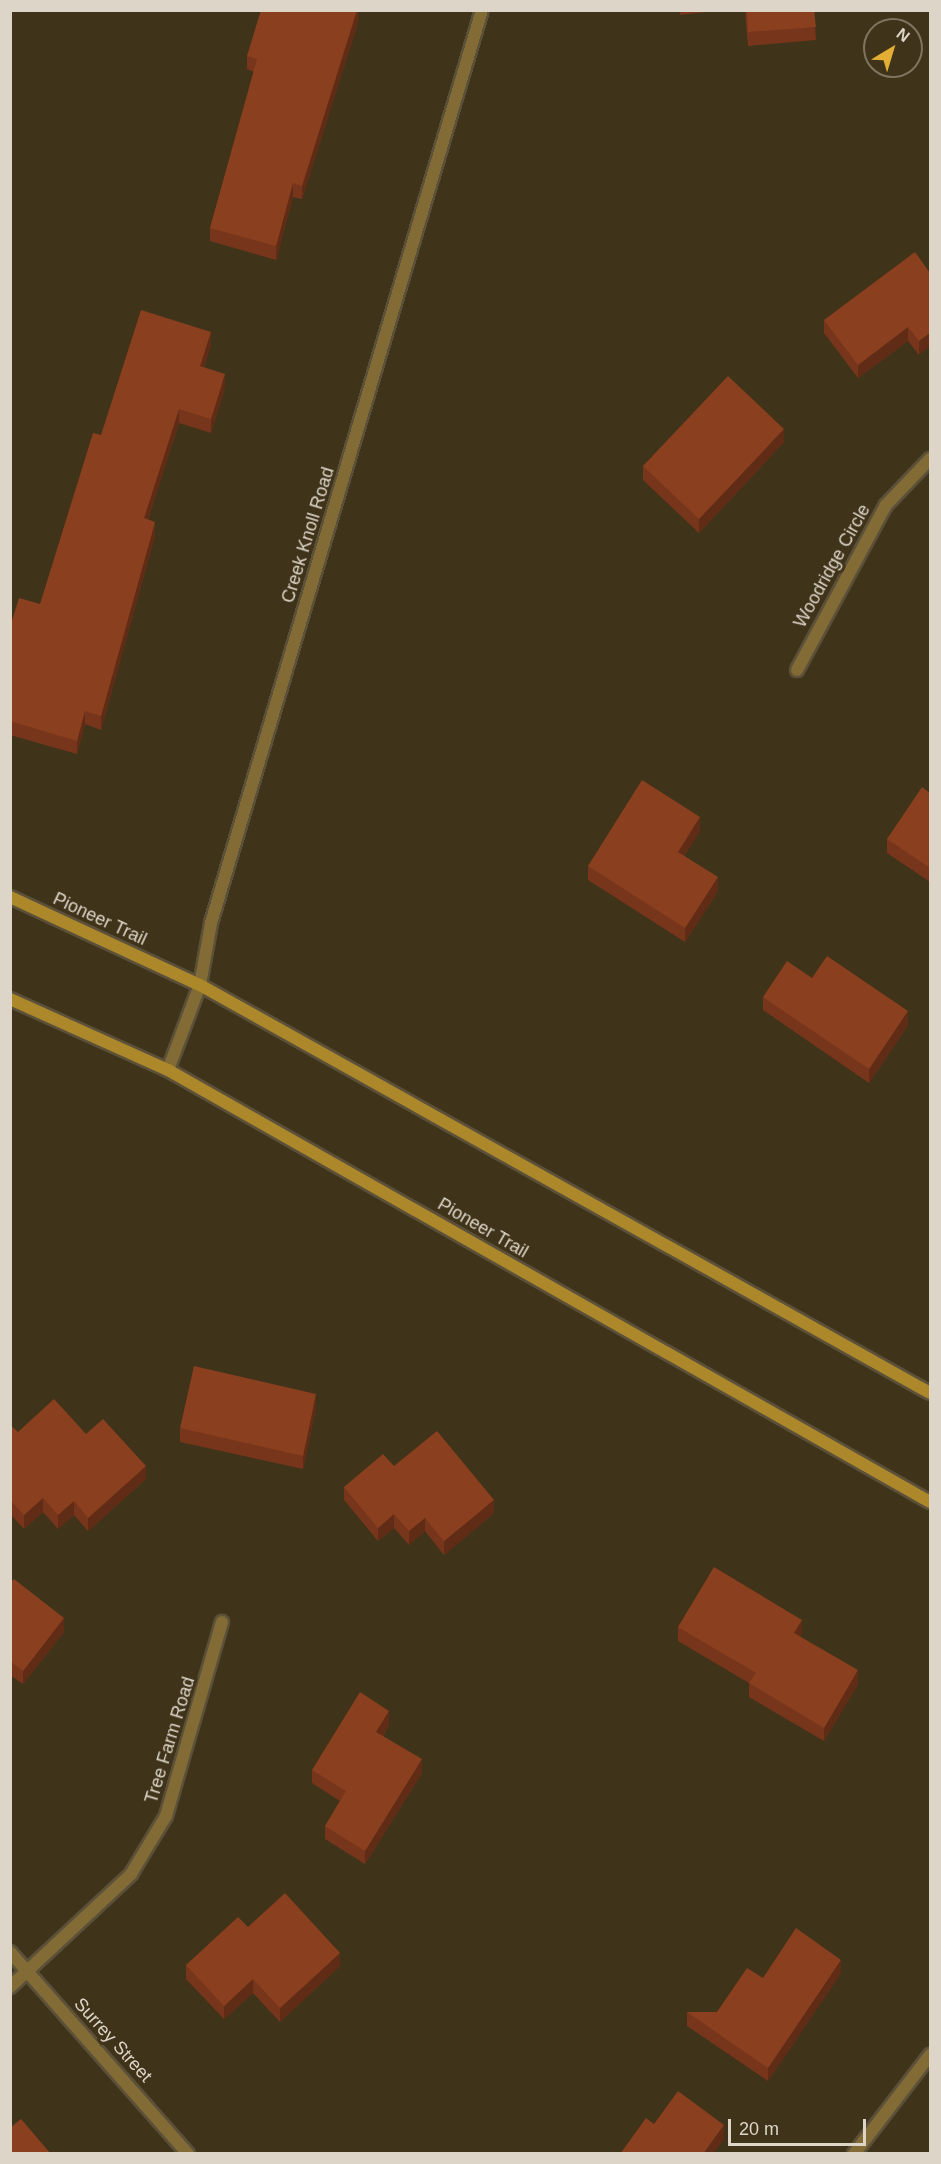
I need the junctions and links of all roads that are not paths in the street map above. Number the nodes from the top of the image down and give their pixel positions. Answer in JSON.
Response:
{"nodes":[{"id":1,"x":482,"y":10,"type":"edge"},
{"id":2,"x":930,"y":459,"type":"edge"},
{"id":3,"x":796,"y":670,"type":"dead end"},
{"id":4,"x":10,"y":897,"type":"edge"},
{"id":5,"x":200,"y":985,"type":"junction"},
{"id":6,"x":10,"y":999,"type":"edge"},
{"id":7,"x":168,"y":1070,"type":"junction"},
{"id":8,"x":930,"y":1393,"type":"edge"},
{"id":9,"x":930,"y":1502,"type":"edge"},
{"id":10,"x":222,"y":1622,"type":"dead end"},
{"id":11,"x":10,"y":1952,"type":"edge"},
{"id":12,"x":28,"y":1971,"type":"junction"},
{"id":13,"x":10,"y":1987,"type":"edge"},
{"id":14,"x":930,"y":2055,"type":"edge"},
{"id":15,"x":188,"y":2154,"type":"edge"},
{"id":16,"x":854,"y":2154,"type":"edge"}],
"edges":[{"from":1,"to":5,"type":"street","name":"Creek Knoll Road"},
{"from":2,"to":3,"type":"street","name":"Woodridge Circle"},
{"from":4,"to":5,"type":"main road","name":"Pioneer Trail"},
{"from":5,"to":7,"type":"street","name":"Creek Knoll Road"},
{"from":5,"to":8,"type":"main road","name":"Pioneer Trail"},
{"from":6,"to":7,"type":"main road","name":"Pioneer Trail"},
{"from":7,"to":9,"type":"main road","name":"Pioneer Trail"},
{"from":10,"to":12,"type":"street","name":"Tree Farm Road"},
{"from":11,"to":12,"type":"street","name":"Surrey Street"},
{"from":12,"to":13,"type":"street","name":"Tree Farm Road"},
{"from":12,"to":15,"type":"street","name":"Surrey Street"},
{"from":14,"to":16,"type":"street"}]}
